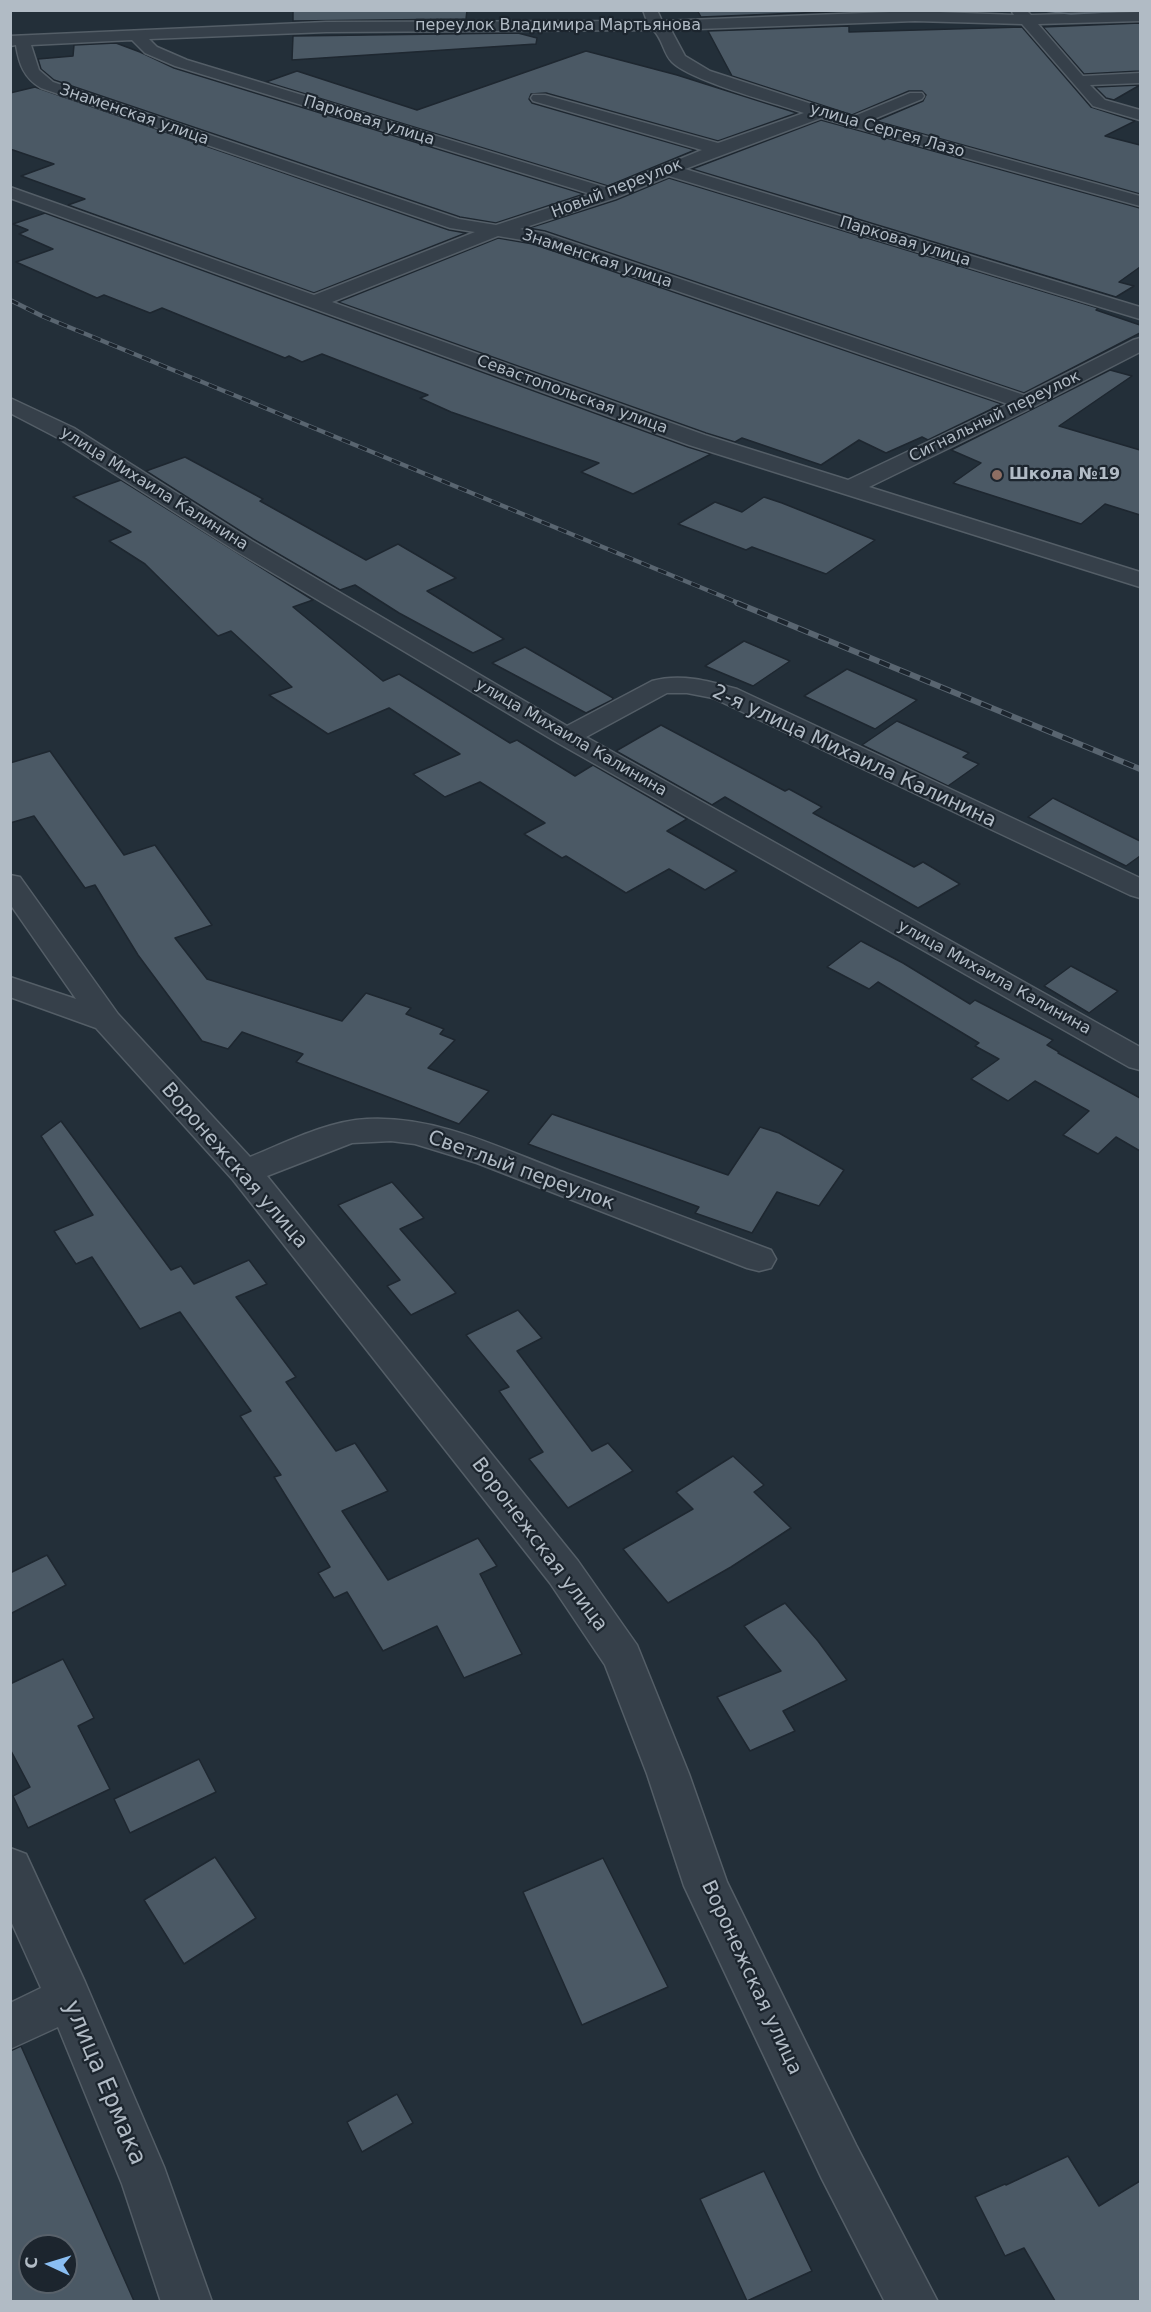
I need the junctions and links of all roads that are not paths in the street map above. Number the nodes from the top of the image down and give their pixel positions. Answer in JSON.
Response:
{"nodes":[{"id":1,"x":315,"y":10,"type":"edge"},
{"id":2,"x":1022,"y":13,"type":"edge"},
{"id":3,"x":1140,"y":16,"type":"edge"},
{"id":4,"x":653,"y":18,"type":"edge"},
{"id":5,"x":44,"y":20,"type":"dead end"},
{"id":6,"x":317,"y":28,"type":"junction"},
{"id":7,"x":136,"y":36,"type":"junction"},
{"id":8,"x":44,"y":39,"type":"junction"},
{"id":9,"x":17,"y":40,"type":"edge"},
{"id":10,"x":1140,"y":78,"type":"edge"},
{"id":11,"x":1078,"y":81,"type":"junction"},
{"id":12,"x":916,"y":96,"type":"dead end"},
{"id":13,"x":539,"y":99,"type":"dead end"},
{"id":14,"x":820,"y":112,"type":"junction"},
{"id":15,"x":1140,"y":115,"type":"edge"},
{"id":16,"x":853,"y":122,"type":"junction"},
{"id":17,"x":719,"y":149,"type":"junction"},
{"id":18,"x":669,"y":170,"type":"junction"},
{"id":19,"x":10,"y":192,"type":"edge"},
{"id":20,"x":609,"y":194,"type":"junction"},
{"id":21,"x":1140,"y":201,"type":"edge"},
{"id":22,"x":495,"y":231,"type":"junction"},
{"id":23,"x":314,"y":302,"type":"junction"},
{"id":24,"x":1140,"y":313,"type":"edge"},
{"id":25,"x":1140,"y":344,"type":"edge"},
{"id":26,"x":1026,"y":403,"type":"junction"},
{"id":27,"x":10,"y":404,"type":"edge"},
{"id":28,"x":848,"y":489,"type":"junction"},
{"id":29,"x":1140,"y":580,"type":"edge"},
{"id":30,"x":567,"y":737,"type":"junction"},
{"id":31,"x":10,"y":883,"type":"edge"},
{"id":32,"x":1140,"y":890,"type":"edge"},
{"id":33,"x":10,"y":986,"type":"edge"},
{"id":34,"x":107,"y":1022,"type":"junction"},
{"id":35,"x":1140,"y":1059,"type":"edge"},
{"id":36,"x":245,"y":1172,"type":"junction"},
{"id":37,"x":759,"y":1259,"type":"dead end"},
{"id":38,"x":10,"y":1868,"type":"edge"},
{"id":39,"x":69,"y":1998,"type":"junction"},
{"id":40,"x":10,"y":2027,"type":"edge"},
{"id":41,"x":187,"y":2301,"type":"edge"},
{"id":42,"x":913,"y":2301,"type":"edge"}],
"edges":[{"from":1,"to":6,"type":"street"},
{"from":2,"to":3,"type":"street","name":"переулок Владимира Мартьянова"},
{"from":2,"to":4,"type":"street","name":"переулок Владимира Мартьянова"},
{"from":2,"to":11,"type":"street"},
{"from":4,"to":6,"type":"street","name":"переулок Владимира Мартьянова"},
{"from":4,"to":14,"type":"street","name":"улица Сергея Лазо"},
{"from":5,"to":8,"type":"street"},
{"from":6,"to":7,"type":"street","name":"переулок Владимира Мартьянова"},
{"from":7,"to":8,"type":"street","name":"переулок Владимира Мартьянова"},
{"from":7,"to":20,"type":"street","name":"Парковая улица"},
{"from":8,"to":9,"type":"street","name":"переулок Владимира Мартьянова"},
{"from":9,"to":22,"type":"street","name":"Знаменская улица"},
{"from":10,"to":11,"type":"street"},
{"from":11,"to":15,"type":"street"},
{"from":12,"to":16,"type":"street"},
{"from":13,"to":17,"type":"street"},
{"from":14,"to":16,"type":"street","name":"улица Сергея Лазо"},
{"from":14,"to":17,"type":"street","name":"Новый переулок"},
{"from":16,"to":21,"type":"street","name":"улица Сергея Лазо"},
{"from":17,"to":18,"type":"street","name":"Новый переулок"},
{"from":18,"to":20,"type":"street","name":"Новый переулок"},
{"from":18,"to":24,"type":"street","name":"Парковая улица"},
{"from":19,"to":23,"type":"street","name":"Севастопольская улица"},
{"from":20,"to":22,"type":"street","name":"Новый переулок"},
{"from":22,"to":23,"type":"street","name":"Новый переулок"},
{"from":22,"to":26,"type":"street","name":"Знаменская улица"},
{"from":23,"to":28,"type":"street","name":"Севастопольская улица"},
{"from":25,"to":26,"type":"street","name":"Сигнальный переулок"},
{"from":26,"to":28,"type":"street","name":"Сигнальный переулок"},
{"from":27,"to":30,"type":"street","name":"улица Михаила Калинина"},
{"from":28,"to":29,"type":"street","name":"Севастопольская улица"},
{"from":30,"to":32,"type":"street","name":"2-я улица Михаила Калинина"},
{"from":30,"to":35,"type":"street","name":"улица Михаила Калинина"},
{"from":31,"to":34,"type":"street","name":"Воронежская улица"},
{"from":33,"to":34,"type":"street"},
{"from":34,"to":36,"type":"street","name":"Воронежская улица"},
{"from":36,"to":37,"type":"street","name":"Светлый переулок"},
{"from":36,"to":42,"type":"street","name":"Воронежская улица"},
{"from":38,"to":39,"type":"street","name":"улица Ермака"},
{"from":39,"to":40,"type":"street"},
{"from":39,"to":41,"type":"street","name":"улица Ермака"}]}
